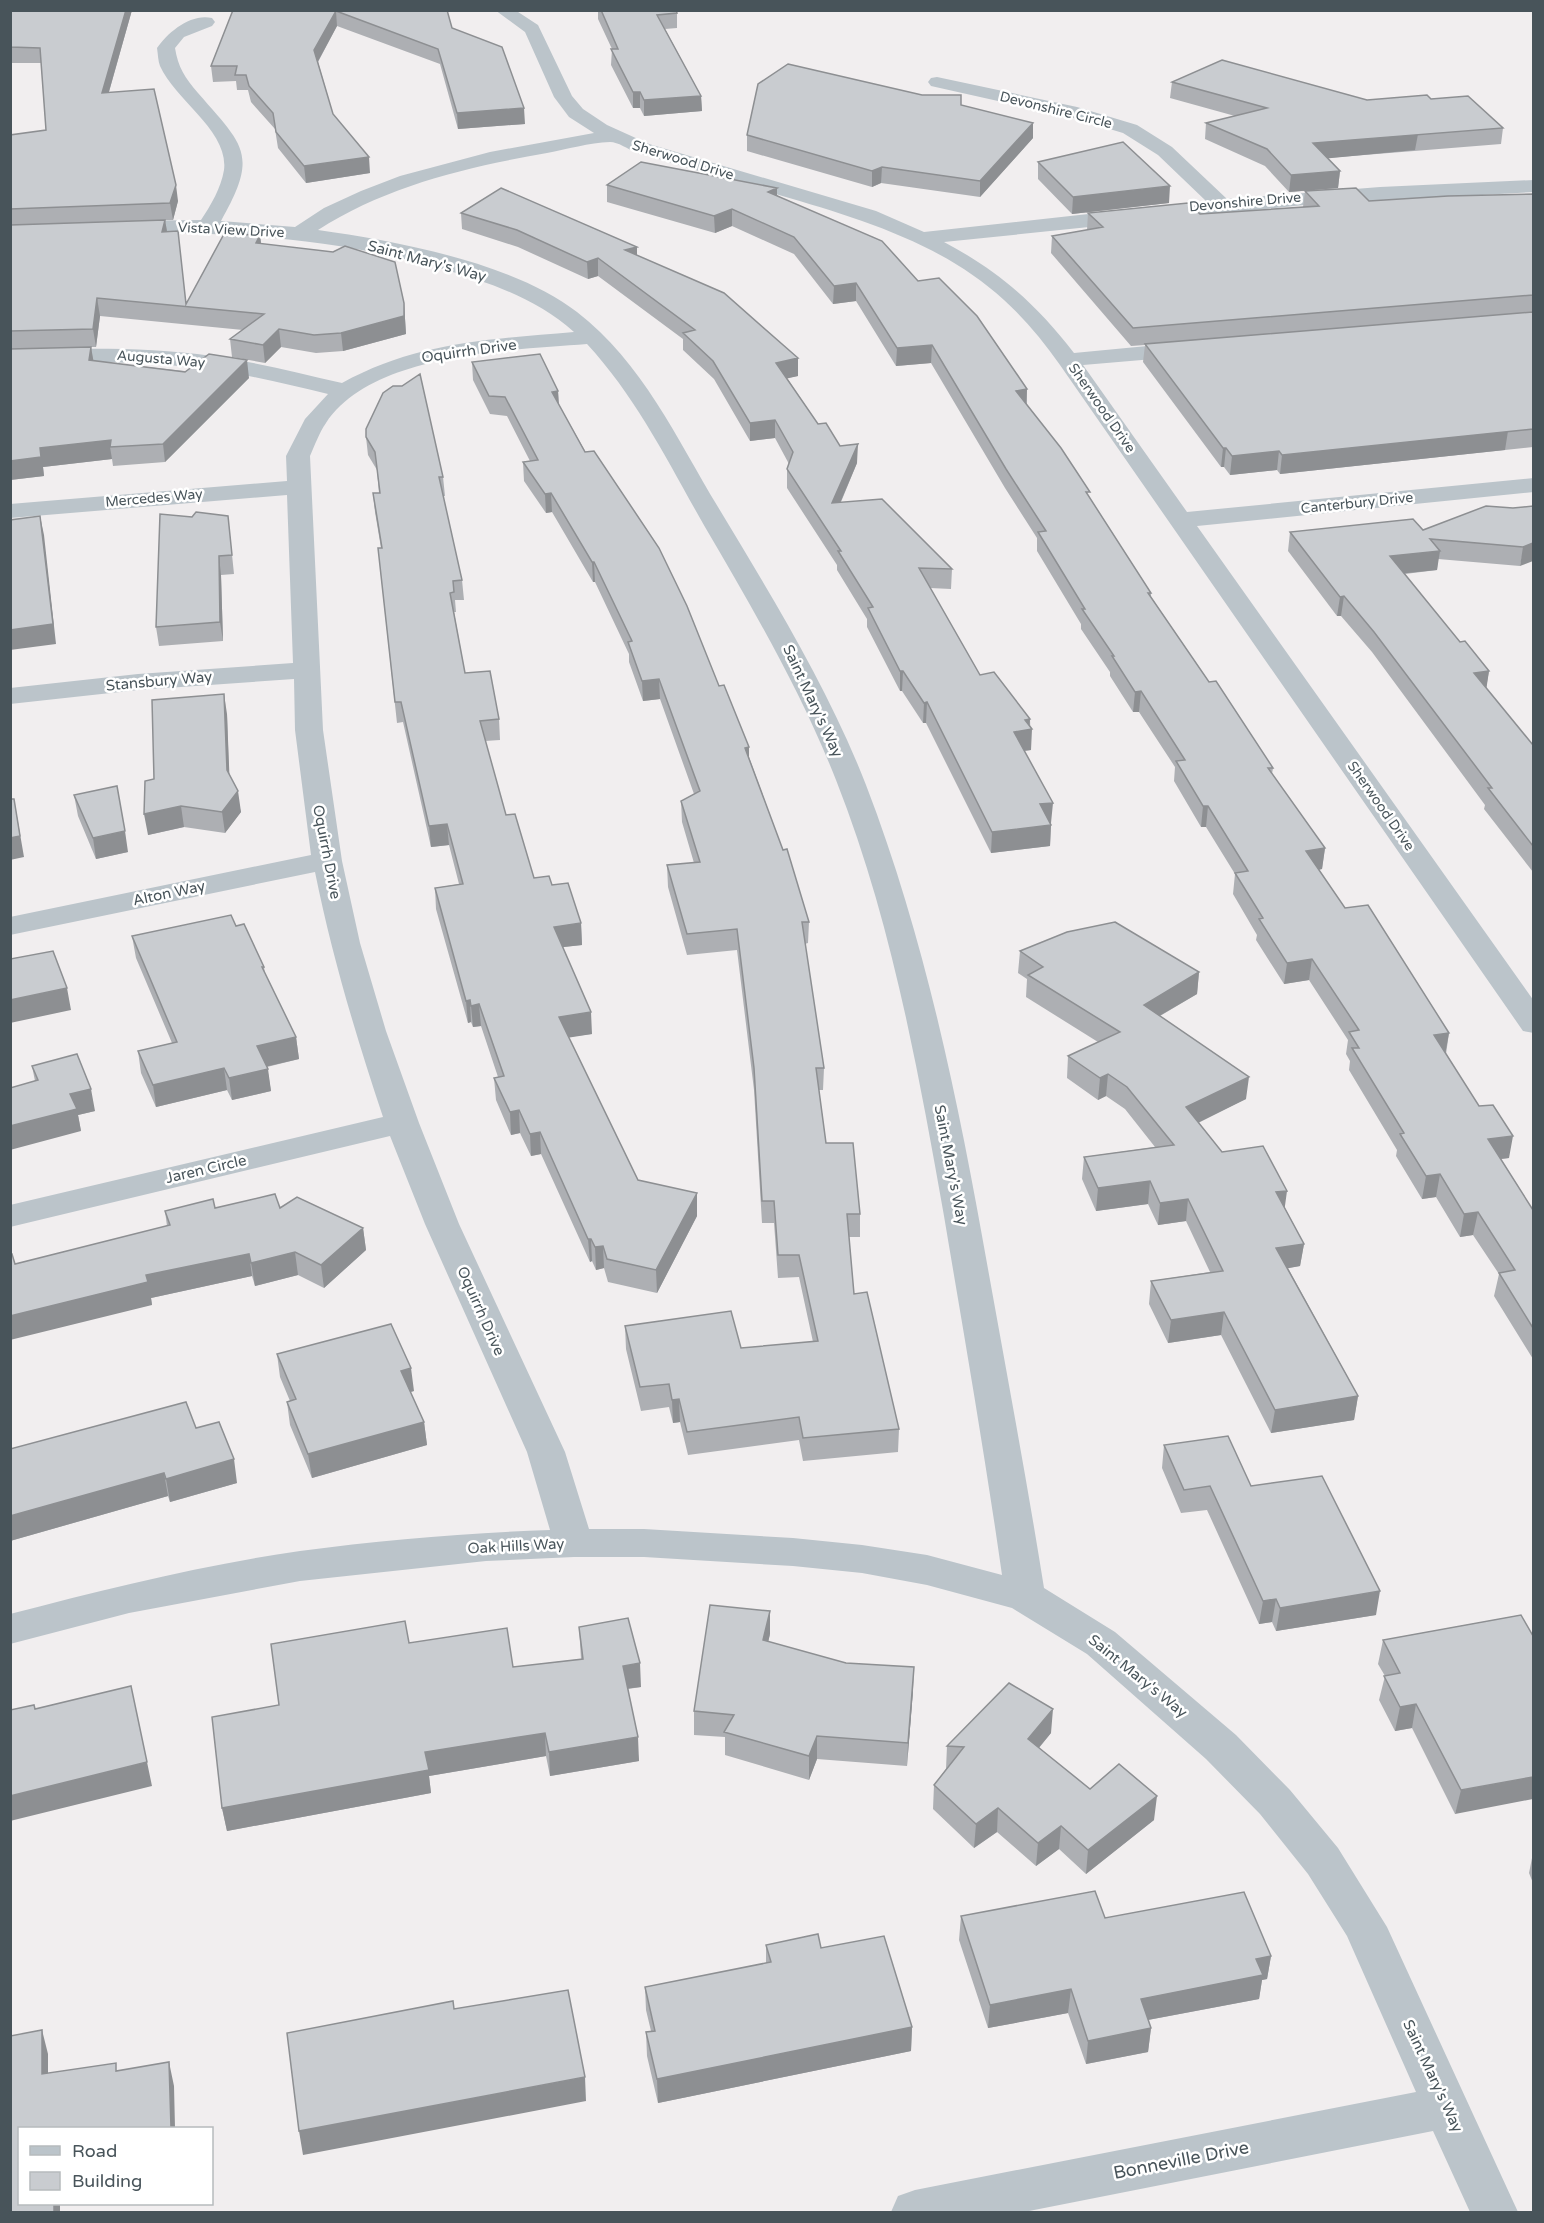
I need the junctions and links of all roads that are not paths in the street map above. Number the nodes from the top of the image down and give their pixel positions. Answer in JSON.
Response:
{"nodes":[{"id":1,"x":503,"y":10,"type":"edge"},
{"id":2,"x":206,"y":22,"type":"dead end"},
{"id":3,"x":937,"y":82,"type":"dead end"},
{"id":4,"x":612,"y":136,"type":"junction"},
{"id":5,"x":1533,"y":186,"type":"edge"},
{"id":6,"x":1221,"y":204,"type":"junction"},
{"id":7,"x":208,"y":227,"type":"junction"},
{"id":8,"x":101,"y":228,"type":"edge"},
{"id":9,"x":298,"y":234,"type":"junction"},
{"id":10,"x":922,"y":238,"type":"junction"},
{"id":11,"x":591,"y":337,"type":"junction"},
{"id":12,"x":1208,"y":348,"type":"edge"},
{"id":13,"x":10,"y":358,"type":"edge"},
{"id":14,"x":1068,"y":360,"type":"junction"},
{"id":15,"x":345,"y":391,"type":"junction"},
{"id":16,"x":1533,"y":485,"type":"edge"},
{"id":17,"x":298,"y":487,"type":"junction"},
{"id":18,"x":10,"y":511,"type":"edge"},
{"id":19,"x":1181,"y":520,"type":"junction"},
{"id":20,"x":307,"y":670,"type":"junction"},
{"id":21,"x":10,"y":696,"type":"edge"},
{"id":22,"x":327,"y":861,"type":"junction"},
{"id":23,"x":10,"y":926,"type":"edge"},
{"id":24,"x":1533,"y":1024,"type":"edge"},
{"id":25,"x":402,"y":1123,"type":"junction"},
{"id":26,"x":10,"y":1216,"type":"edge"},
{"id":27,"x":574,"y":1543,"type":"junction"},
{"id":28,"x":1025,"y":1596,"type":"junction"},
{"id":29,"x":10,"y":1629,"type":"edge"},
{"id":30,"x":1448,"y":2107,"type":"junction"},
{"id":31,"x":915,"y":2212,"type":"edge"},
{"id":32,"x":1494,"y":2212,"type":"edge"}],
"edges":[{"from":1,"to":4,"type":"street","name":"Sherwood Drive"},
{"from":2,"to":7,"type":"street"},
{"from":3,"to":6,"type":"street","name":"Devonshire Circle"},
{"from":4,"to":9,"type":"street","name":"Vista View Drive"},
{"from":4,"to":10,"type":"street","name":"Sherwood Drive"},
{"from":5,"to":6,"type":"street","name":"Devonshire Drive"},
{"from":6,"to":10,"type":"street","name":"Devonshire Drive"},
{"from":7,"to":8,"type":"street","name":"Vista View Drive"},
{"from":7,"to":9,"type":"street","name":"Vista View Drive"},
{"from":9,"to":11,"type":"street","name":"Saint Mary's Way"},
{"from":10,"to":14,"type":"street","name":"Sherwood Drive"},
{"from":11,"to":15,"type":"street","name":"Oquirrh Drive"},
{"from":11,"to":28,"type":"street","name":"Saint Mary's Way"},
{"from":12,"to":14,"type":"street"},
{"from":13,"to":15,"type":"street","name":"Augusta Way"},
{"from":14,"to":19,"type":"street","name":"Sherwood Drive"},
{"from":15,"to":17,"type":"street","name":"Oquirrh Drive"},
{"from":16,"to":19,"type":"street","name":"Canterbury Drive"},
{"from":17,"to":18,"type":"street","name":"Mercedes Way"},
{"from":17,"to":20,"type":"street","name":"Oquirrh Drive"},
{"from":19,"to":24,"type":"street","name":"Sherwood Drive"},
{"from":20,"to":21,"type":"street","name":"Stansbury Way"},
{"from":20,"to":22,"type":"street","name":"Oquirrh Drive"},
{"from":22,"to":23,"type":"street","name":"Alton Way"},
{"from":22,"to":25,"type":"street","name":"Oquirrh Drive"},
{"from":25,"to":26,"type":"street","name":"Jaren Circle"},
{"from":25,"to":27,"type":"street","name":"Oquirrh Drive"},
{"from":27,"to":28,"type":"street","name":"Oak Hills Way"},
{"from":27,"to":29,"type":"street","name":"Oak Hills Way"},
{"from":28,"to":30,"type":"street","name":"Saint Mary's Way"},
{"from":30,"to":31,"type":"street","name":"Bonneville Drive"},
{"from":30,"to":32,"type":"street","name":"Saint Mary's Way"}]}
